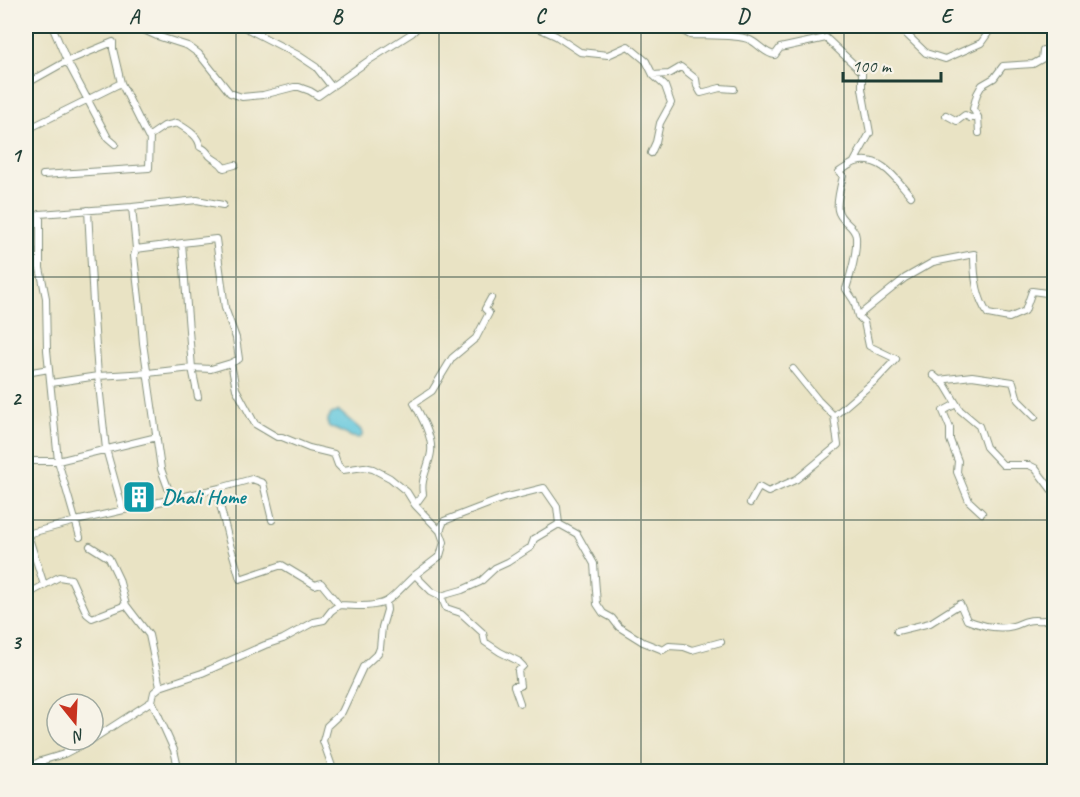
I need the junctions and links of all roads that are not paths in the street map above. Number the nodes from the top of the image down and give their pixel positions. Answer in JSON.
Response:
{"nodes":[{"id":1,"x":52,"y":26,"type":"edge"},
{"id":2,"x":135,"y":26,"type":"edge"},
{"id":3,"x":242,"y":26,"type":"edge"},
{"id":4,"x":419,"y":26,"type":"edge"},
{"id":5,"x":534,"y":26,"type":"edge"},
{"id":6,"x":652,"y":26,"type":"edge"},
{"id":7,"x":687,"y":26,"type":"edge"},
{"id":8,"x":898,"y":26,"type":"edge"},
{"id":9,"x":993,"y":26,"type":"edge"},
{"id":10,"x":691,"y":35,"type":"junction"},
{"id":11,"x":1043,"y":50,"type":"dead end"},
{"id":12,"x":67,"y":61,"type":"junction"},
{"id":13,"x":653,"y":75,"type":"junction"},
{"id":14,"x":121,"y":83,"type":"junction"},
{"id":15,"x":26,"y":84,"type":"edge"},
{"id":16,"x":331,"y":86,"type":"junction"},
{"id":17,"x":734,"y":89,"type":"dead end"},
{"id":18,"x":88,"y":100,"type":"junction"},
{"id":19,"x":946,"y":115,"type":"dead end"},
{"id":20,"x":978,"y":117,"type":"junction"},
{"id":21,"x":26,"y":130,"type":"edge"},
{"id":22,"x":979,"y":133,"type":"dead end"},
{"id":23,"x":150,"y":136,"type":"junction"},
{"id":24,"x":115,"y":144,"type":"dead end"},
{"id":25,"x":651,"y":153,"type":"dead end"},
{"id":26,"x":854,"y":162,"type":"junction"},
{"id":27,"x":235,"y":165,"type":"dead end"},
{"id":28,"x":43,"y":175,"type":"dead end"},
{"id":29,"x":911,"y":196,"type":"dead end"},
{"id":30,"x":223,"y":205,"type":"dead end"},
{"id":31,"x":132,"y":207,"type":"junction"},
{"id":32,"x":88,"y":210,"type":"junction"},
{"id":33,"x":182,"y":243,"type":"junction"},
{"id":34,"x":136,"y":249,"type":"junction"},
{"id":35,"x":1054,"y":294,"type":"edge"},
{"id":36,"x":491,"y":298,"type":"dead end"},
{"id":37,"x":858,"y":316,"type":"junction"},
{"id":38,"x":231,"y":363,"type":"junction"},
{"id":39,"x":192,"y":368,"type":"junction"},
{"id":40,"x":49,"y":369,"type":"junction"},
{"id":41,"x":793,"y":369,"type":"dead end"},
{"id":42,"x":26,"y":373,"type":"edge"},
{"id":43,"x":148,"y":373,"type":"junction"},
{"id":44,"x":933,"y":375,"type":"dead end"},
{"id":45,"x":98,"y":376,"type":"junction"},
{"id":46,"x":939,"y":380,"type":"junction"},
{"id":47,"x":51,"y":383,"type":"junction"},
{"id":48,"x":198,"y":398,"type":"dead end"},
{"id":49,"x":956,"y":404,"type":"junction"},
{"id":50,"x":834,"y":416,"type":"junction"},
{"id":51,"x":1035,"y":417,"type":"dead end"},
{"id":52,"x":157,"y":437,"type":"junction"},
{"id":53,"x":106,"y":449,"type":"junction"},
{"id":54,"x":58,"y":460,"type":"junction"},
{"id":55,"x":26,"y":461,"type":"edge"},
{"id":56,"x":216,"y":489,"type":"junction"},
{"id":57,"x":1054,"y":494,"type":"edge"},
{"id":58,"x":172,"y":499,"type":"junction"},
{"id":59,"x":750,"y":503,"type":"dead end"},
{"id":60,"x":415,"y":506,"type":"junction"},
{"id":61,"x":123,"y":510,"type":"junction"},
{"id":62,"x":982,"y":513,"type":"dead end"},
{"id":63,"x":272,"y":520,"type":"dead end"},
{"id":64,"x":76,"y":521,"type":"junction"},
{"id":65,"x":559,"y":524,"type":"junction"},
{"id":66,"x":440,"y":531,"type":"junction"},
{"id":67,"x":26,"y":532,"type":"edge"},
{"id":68,"x":80,"y":537,"type":"dead end"},
{"id":69,"x":90,"y":546,"type":"dead end"},
{"id":70,"x":415,"y":576,"type":"junction"},
{"id":71,"x":44,"y":585,"type":"junction"},
{"id":72,"x":26,"y":595,"type":"edge"},
{"id":73,"x":441,"y":596,"type":"junction"},
{"id":74,"x":386,"y":602,"type":"junction"},
{"id":75,"x":126,"y":605,"type":"junction"},
{"id":76,"x":339,"y":605,"type":"junction"},
{"id":77,"x":1054,"y":618,"type":"edge"},
{"id":78,"x":897,"y":631,"type":"dead end"},
{"id":79,"x":721,"y":642,"type":"dead end"},
{"id":80,"x":160,"y":687,"type":"junction"},
{"id":81,"x":152,"y":701,"type":"junction"},
{"id":82,"x":520,"y":703,"type":"dead end"},
{"id":83,"x":105,"y":731,"type":"edge"},
{"id":84,"x":68,"y":752,"type":"edge"},
{"id":85,"x":41,"y":761,"type":"junction"},
{"id":86,"x":26,"y":769,"type":"edge"},
{"id":87,"x":45,"y":771,"type":"edge"},
{"id":88,"x":179,"y":771,"type":"edge"},
{"id":89,"x":334,"y":771,"type":"edge"}],
"edges":[{"from":1,"to":12,"type":"street"},
{"from":2,"to":16,"type":"street"},
{"from":3,"to":16,"type":"street"},
{"from":4,"to":16,"type":"street"},
{"from":5,"to":13,"type":"street"},
{"from":6,"to":10,"type":"street"},
{"from":7,"to":10,"type":"street"},
{"from":8,"to":9,"type":"street"},
{"from":10,"to":26,"type":"street"},
{"from":11,"to":20,"type":"street"},
{"from":12,"to":14,"type":"street"},
{"from":12,"to":15,"type":"street"},
{"from":12,"to":18,"type":"street"},
{"from":13,"to":17,"type":"street"},
{"from":13,"to":25,"type":"street"},
{"from":14,"to":18,"type":"street"},
{"from":14,"to":23,"type":"street"},
{"from":18,"to":21,"type":"street"},
{"from":18,"to":24,"type":"street"},
{"from":19,"to":20,"type":"street"},
{"from":20,"to":22,"type":"street"},
{"from":23,"to":27,"type":"street"},
{"from":23,"to":28,"type":"street"},
{"from":26,"to":29,"type":"street"},
{"from":26,"to":37,"type":"street"},
{"from":30,"to":31,"type":"street"},
{"from":31,"to":32,"type":"street"},
{"from":31,"to":34,"type":"street"},
{"from":32,"to":40,"type":"street"},
{"from":32,"to":45,"type":"street"},
{"from":33,"to":34,"type":"street"},
{"from":33,"to":38,"type":"street"},
{"from":33,"to":39,"type":"street"},
{"from":34,"to":43,"type":"street"},
{"from":35,"to":37,"type":"street"},
{"from":36,"to":60,"type":"street"},
{"from":37,"to":50,"type":"street"},
{"from":38,"to":39,"type":"street"},
{"from":38,"to":60,"type":"street"},
{"from":39,"to":43,"type":"street"},
{"from":39,"to":48,"type":"street"},
{"from":40,"to":42,"type":"street"},
{"from":40,"to":47,"type":"street"},
{"from":41,"to":50,"type":"street"},
{"from":43,"to":45,"type":"street"},
{"from":43,"to":52,"type":"street"},
{"from":44,"to":46,"type":"street"},
{"from":45,"to":47,"type":"street"},
{"from":45,"to":53,"type":"street"},
{"from":46,"to":49,"type":"street"},
{"from":46,"to":51,"type":"street"},
{"from":47,"to":54,"type":"street"},
{"from":49,"to":57,"type":"street"},
{"from":49,"to":62,"type":"street"},
{"from":50,"to":59,"type":"street"},
{"from":52,"to":53,"type":"street"},
{"from":52,"to":58,"type":"street"},
{"from":53,"to":54,"type":"street"},
{"from":53,"to":61,"type":"street"},
{"from":54,"to":55,"type":"street"},
{"from":54,"to":64,"type":"street"},
{"from":56,"to":58,"type":"street"},
{"from":56,"to":63,"type":"street"},
{"from":56,"to":76,"type":"street"},
{"from":58,"to":61,"type":"street"},
{"from":60,"to":66,"type":"street"},
{"from":61,"to":64,"type":"street"},
{"from":64,"to":67,"type":"street"},
{"from":64,"to":68,"type":"street"},
{"from":65,"to":66,"type":"street"},
{"from":65,"to":73,"type":"street"},
{"from":65,"to":79,"type":"street"},
{"from":66,"to":70,"type":"street"},
{"from":67,"to":71,"type":"street"},
{"from":69,"to":75,"type":"street"},
{"from":70,"to":73,"type":"street"},
{"from":70,"to":74,"type":"street"},
{"from":71,"to":72,"type":"street"},
{"from":71,"to":75,"type":"street"},
{"from":73,"to":82,"type":"street"},
{"from":74,"to":76,"type":"street"},
{"from":74,"to":89,"type":"street"},
{"from":75,"to":80,"type":"street"},
{"from":76,"to":80,"type":"street"},
{"from":77,"to":78,"type":"street"},
{"from":80,"to":81,"type":"street"},
{"from":81,"to":83,"type":"street"},
{"from":81,"to":88,"type":"street"},
{"from":84,"to":85,"type":"street"},
{"from":85,"to":86,"type":"street"},
{"from":85,"to":87,"type":"street"}]}
